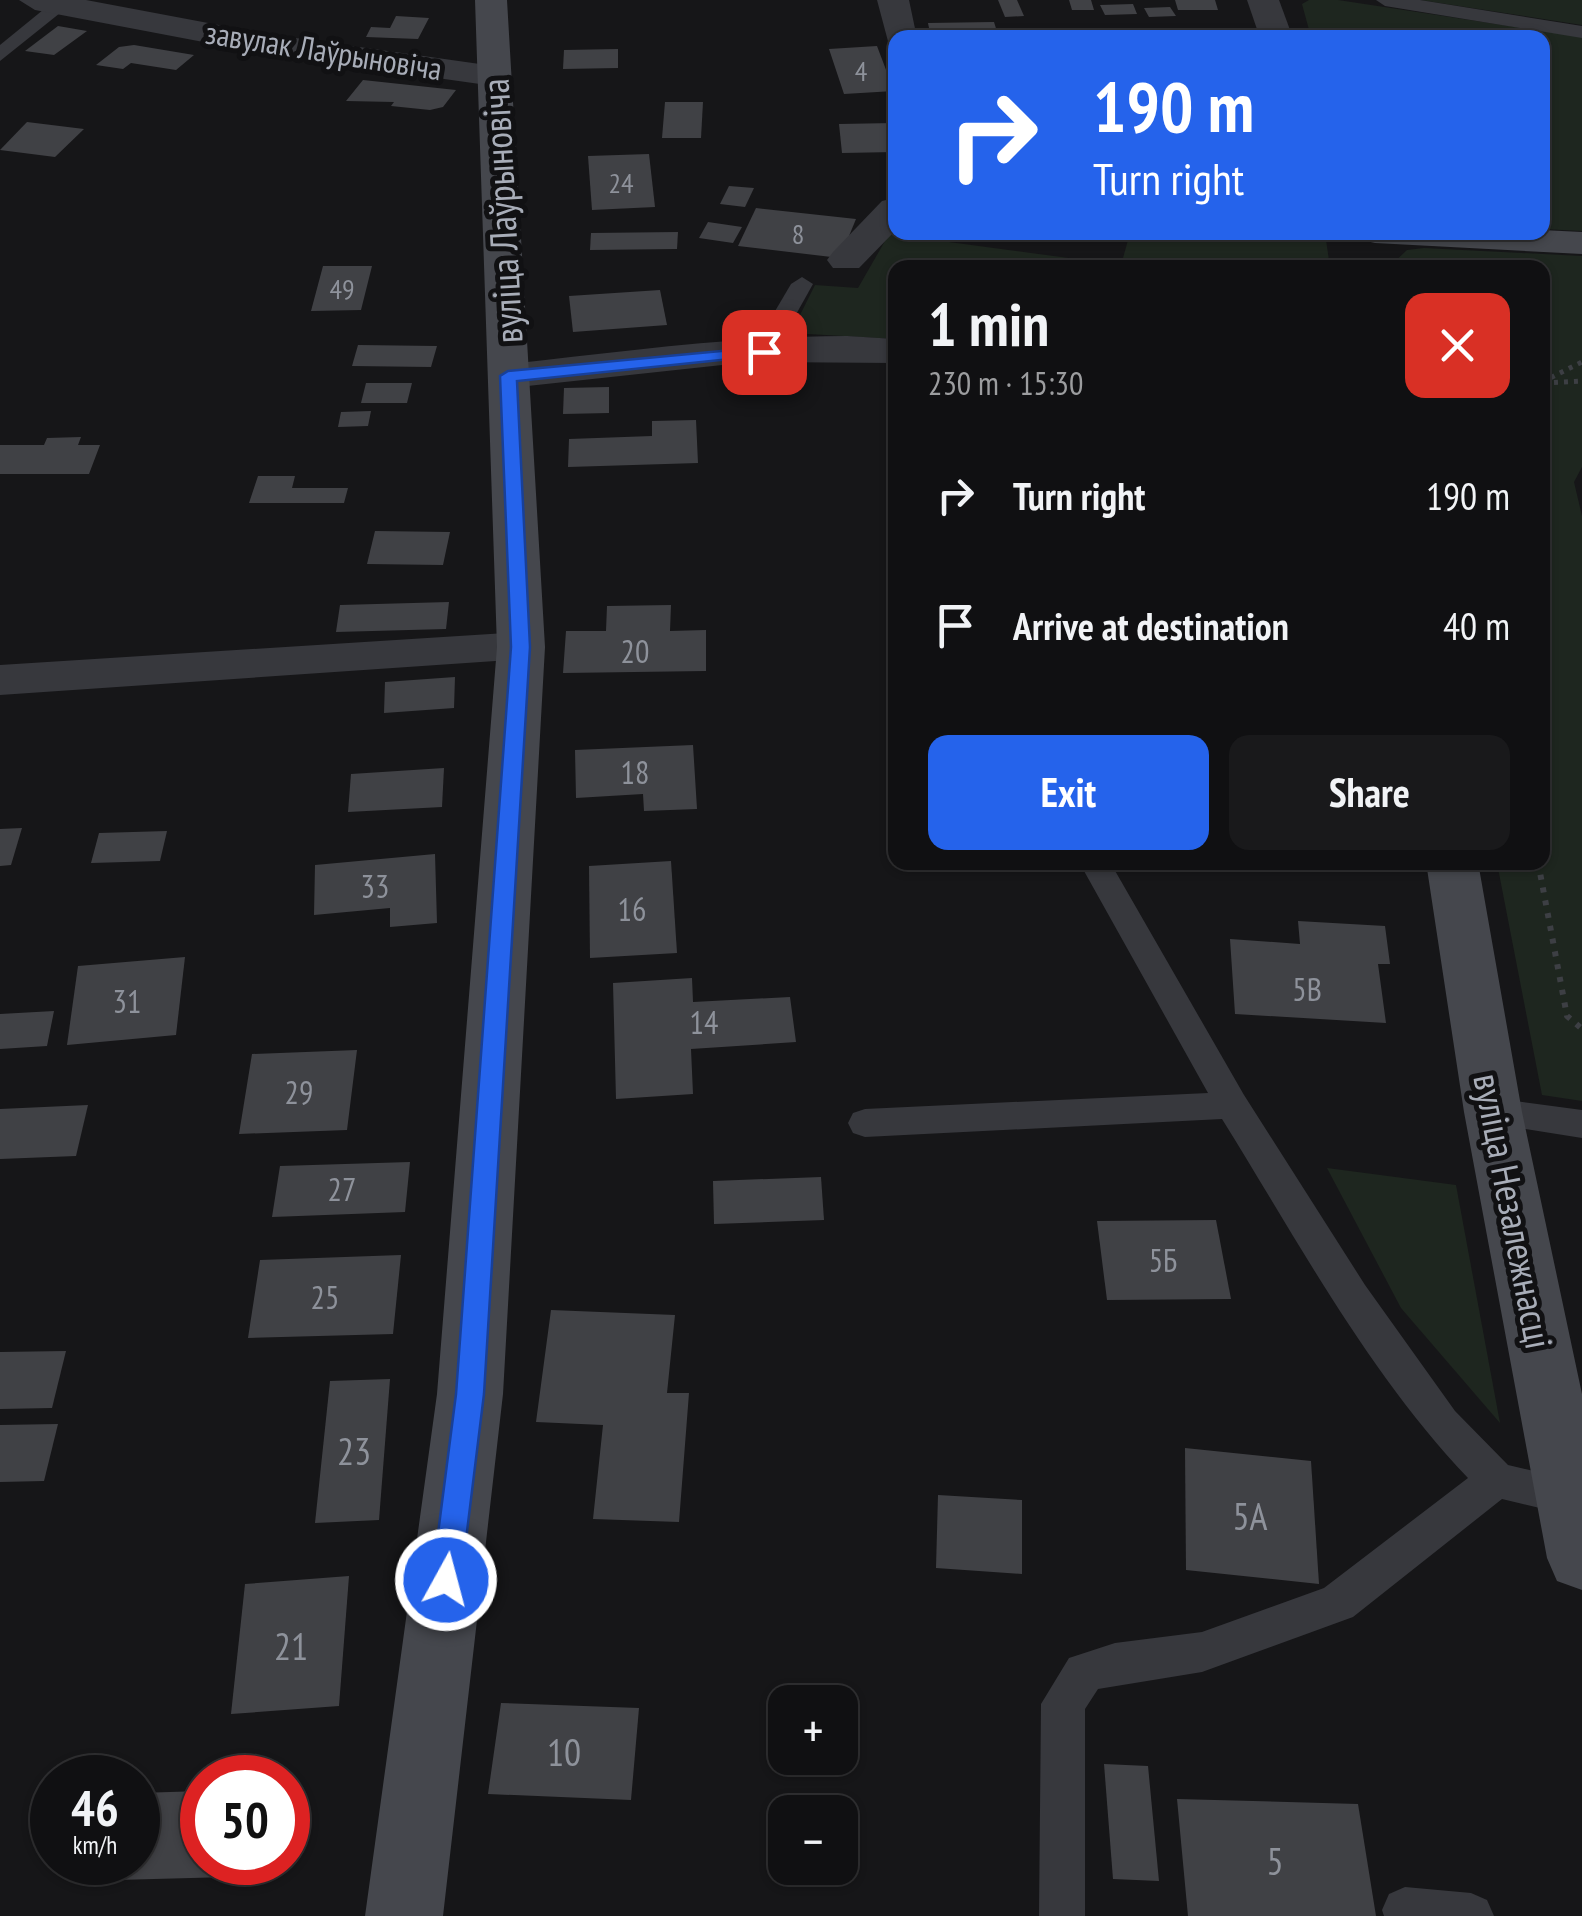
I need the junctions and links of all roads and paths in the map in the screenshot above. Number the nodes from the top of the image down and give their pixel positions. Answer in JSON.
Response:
{"nodes":[{"id":1,"x":491,"y":0,"type":"edge"},
{"id":2,"x":894,"y":0,"type":"edge"},
{"id":3,"x":1262,"y":0,"type":"edge"},
{"id":4,"x":1384,"y":0,"type":"edge"},
{"id":5,"x":48,"y":2,"type":"edge"},
{"id":6,"x":900,"y":30,"type":"edge"},
{"id":7,"x":1274,"y":30,"type":"edge"},
{"id":8,"x":1549,"y":30,"type":"edge"},
{"id":9,"x":1550,"y":30,"type":"edge"},
{"id":10,"x":1576,"y":40,"type":"edge"},
{"id":11,"x":0,"y":55,"type":"edge"},
{"id":12,"x":494,"y":76,"type":"junction"},
{"id":13,"x":888,"y":215,"type":"edge"},
{"id":14,"x":1526,"y":240,"type":"edge"},
{"id":15,"x":1582,"y":243,"type":"edge"},
{"id":16,"x":846,"y":260,"type":"dead end"},
{"id":17,"x":802,"y":284,"type":"dead end"},
{"id":18,"x":888,"y":350,"type":"edge"},
{"id":19,"x":764,"y":352,"type":"junction"},
{"id":20,"x":1582,"y":362,"type":"edge"},
{"id":21,"x":508,"y":376,"type":"junction"},
{"id":22,"x":1550,"y":379,"type":"edge"},
{"id":23,"x":1582,"y":380,"type":"edge"},
{"id":24,"x":1550,"y":382,"type":"edge"},
{"id":25,"x":520,"y":647,"type":"junction"},
{"id":26,"x":0,"y":680,"type":"edge"},
{"id":27,"x":1099,"y":870,"type":"edge"},
{"id":28,"x":1453,"y":870,"type":"edge"},
{"id":29,"x":1539,"y":870,"type":"edge"},
{"id":30,"x":1582,"y":1028,"type":"edge"},
{"id":31,"x":1232,"y":1106,"type":"junction"},
{"id":32,"x":1493,"y":1112,"type":"junction"},
{"id":33,"x":865,"y":1123,"type":"dead end"},
{"id":34,"x":1582,"y":1124,"type":"edge"},
{"id":35,"x":1496,"y":1480,"type":"junction"},
{"id":36,"x":1576,"y":1499,"type":"edge"},
{"id":37,"x":1582,"y":1558,"type":"edge"},
{"id":38,"x":1405,"y":1910,"type":"dead end"},
{"id":39,"x":404,"y":1916,"type":"edge"},
{"id":40,"x":1062,"y":1916,"type":"edge"},
{"id":41,"x":1471,"y":1916,"type":"edge"}],
"edges":[{"from":1,"to":12,"type":"main road","name":"вуліца Лаўрыновіча"},
{"from":2,"to":6,"type":"street"},
{"from":3,"to":7,"type":"street"},
{"from":4,"to":8,"type":"lane"},
{"from":5,"to":11,"type":"lane"},
{"from":5,"to":12,"type":"street","name":"завулак Лаўрыновіча"},
{"from":9,"to":10,"type":"lane"},
{"from":12,"to":21,"type":"main road","name":"вуліца Лаўрыновіча"},
{"from":13,"to":16,"type":"street"},
{"from":14,"to":15,"type":"main road"},
{"from":17,"to":19,"type":"lane"},
{"from":18,"to":19,"type":"street"},
{"from":19,"to":21,"type":"street"},
{"from":20,"to":22,"type":"path"},
{"from":21,"to":25,"type":"main road","name":"вуліца Лаўрыновіча"},
{"from":23,"to":24,"type":"path"},
{"from":25,"to":26,"type":"street"},
{"from":25,"to":39,"type":"main road","name":"вуліца Лаўрыновіча"},
{"from":27,"to":31,"type":"lane"},
{"from":28,"to":32,"type":"main road","name":"вуліца Незалежнасці"},
{"from":29,"to":30,"type":"path"},
{"from":31,"to":33,"type":"lane"},
{"from":31,"to":35,"type":"lane"},
{"from":32,"to":34,"type":"lane"},
{"from":32,"to":36,"type":"main road","name":"вуліца Незалежнасці"},
{"from":35,"to":36,"type":"lane"},
{"from":35,"to":40,"type":"lane"},
{"from":36,"to":37,"type":"main road","name":"вуліца Незалежнасці"},
{"from":38,"to":41,"type":"lane"}]}
